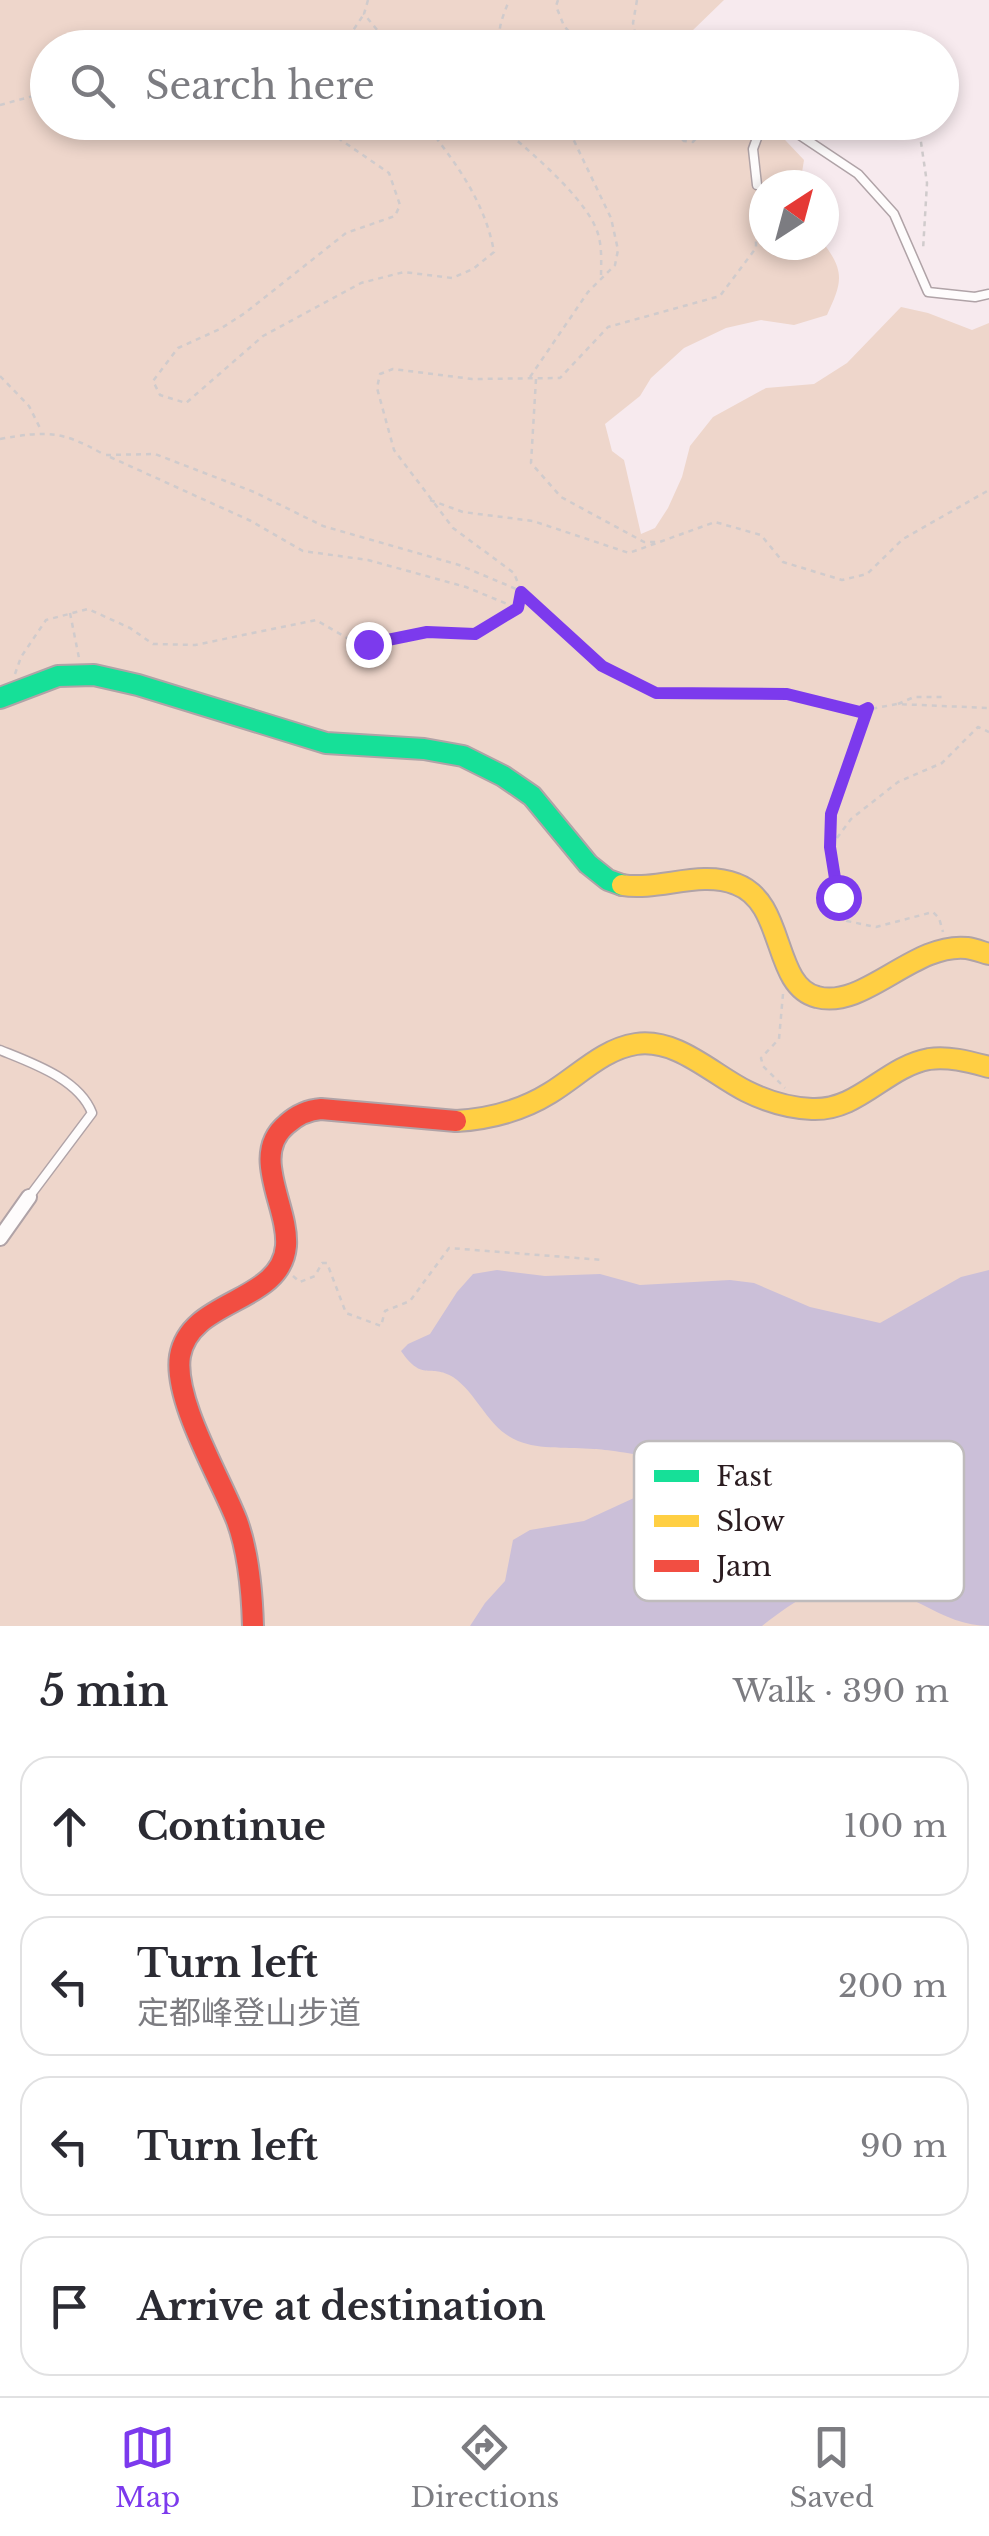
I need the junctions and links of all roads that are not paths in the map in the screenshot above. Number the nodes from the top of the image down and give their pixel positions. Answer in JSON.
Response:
{"nodes":[{"id":1,"x":756,"y":140,"type":"edge"},
{"id":2,"x":807,"y":140,"type":"edge"},
{"id":3,"x":755,"y":170,"type":"edge"},
{"id":4,"x":989,"y":294,"type":"edge"},
{"id":5,"x":4,"y":696,"type":"edge"},
{"id":6,"x":989,"y":954,"type":"edge"},
{"id":7,"x":0,"y":1050,"type":"edge"},
{"id":8,"x":989,"y":1067,"type":"edge"},
{"id":9,"x":29,"y":1197,"type":"joint"},
{"id":10,"x":0,"y":1238,"type":"edge"},
{"id":11,"x":253,"y":1626,"type":"edge"}],
"edges":[{"from":1,"to":3,"type":"lane"},
{"from":2,"to":4,"type":"lane"},
{"from":5,"to":6,"type":"street"},
{"from":7,"to":9,"type":"lane"},
{"from":8,"to":11,"type":"street"},
{"from":9,"to":10,"type":"street"}]}
